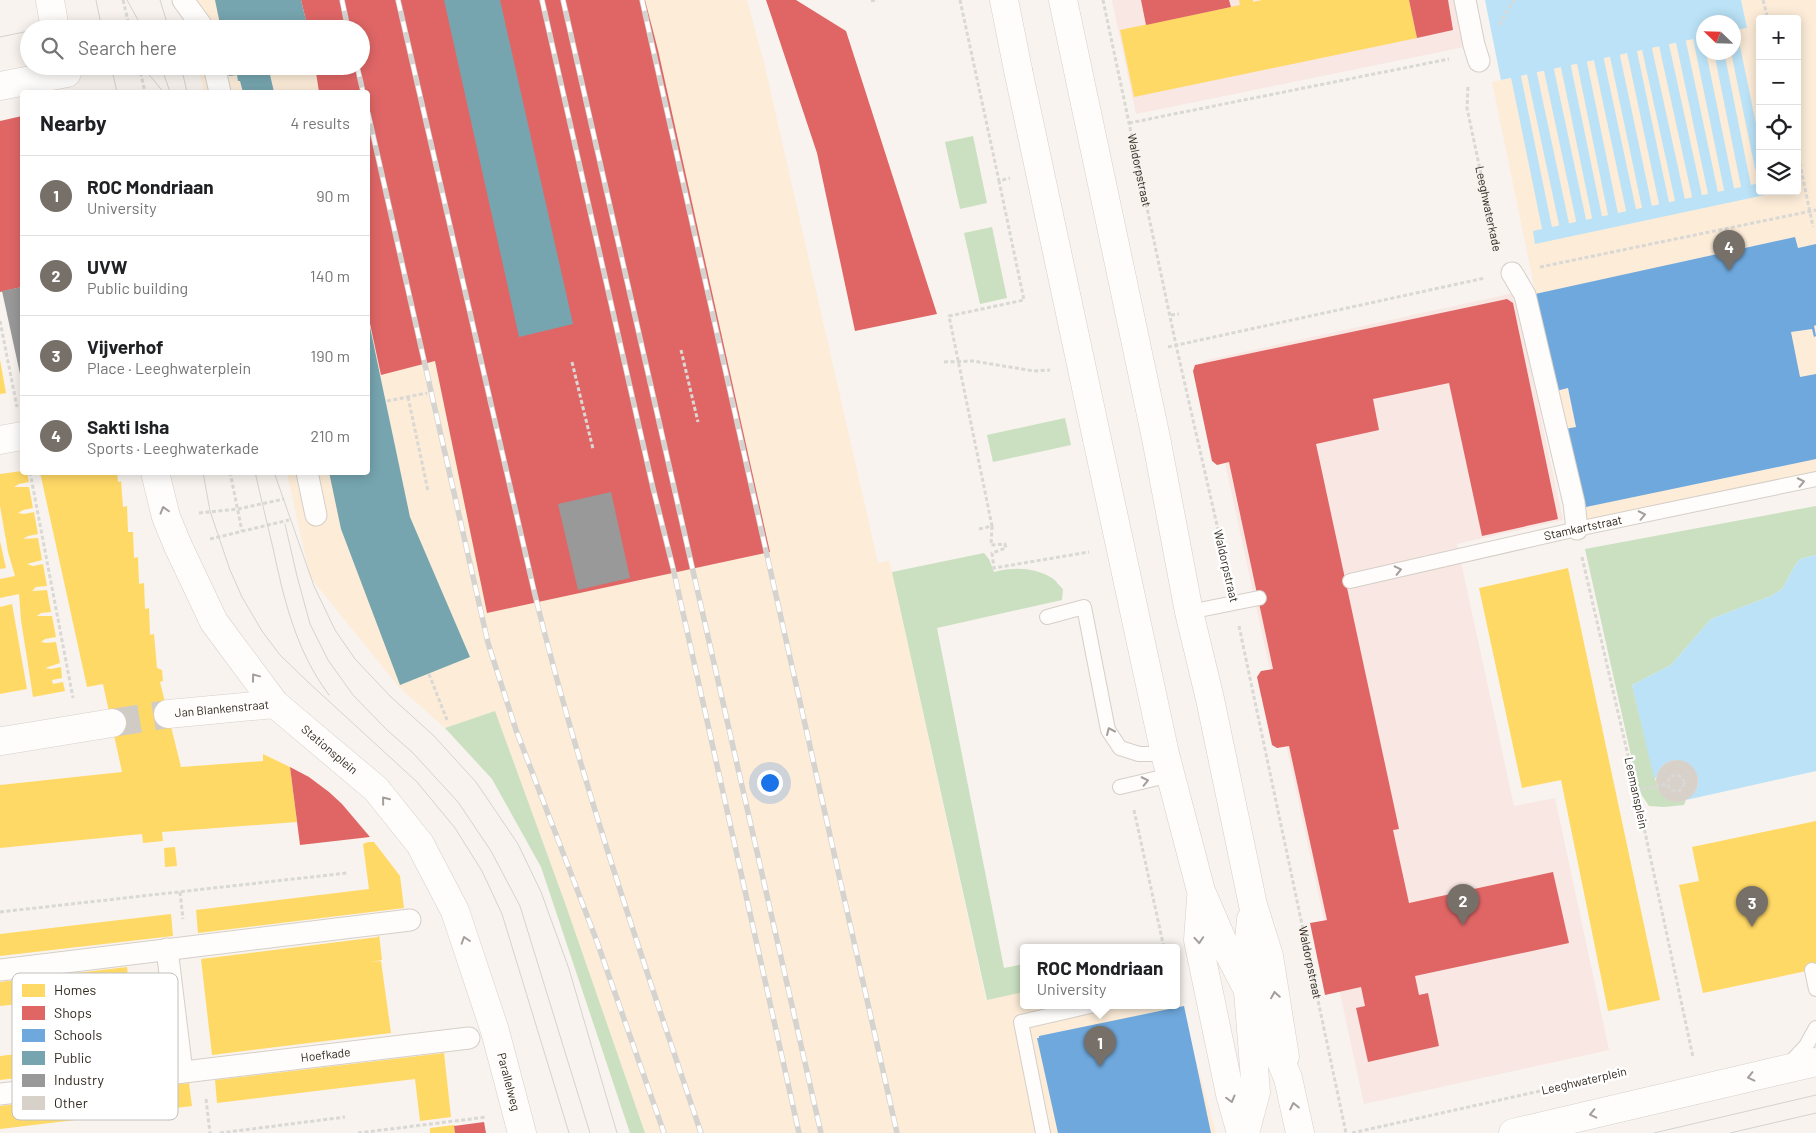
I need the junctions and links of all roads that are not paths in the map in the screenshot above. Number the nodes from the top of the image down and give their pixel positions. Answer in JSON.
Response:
{"nodes":[{"id":1,"x":50,"y":0,"type":"edge"},
{"id":2,"x":183,"y":0,"type":"edge"},
{"id":3,"x":1004,"y":0,"type":"edge"},
{"id":4,"x":1063,"y":0,"type":"edge"},
{"id":5,"x":1465,"y":0,"type":"edge"},
{"id":6,"x":53,"y":20,"type":"edge"},
{"id":7,"x":197,"y":20,"type":"edge"},
{"id":8,"x":1479,"y":61,"type":"road end"},
{"id":9,"x":216,"y":75,"type":"edge"},
{"id":10,"x":68,"y":77,"type":"edge"},
{"id":11,"x":0,"y":86,"type":"edge"},
{"id":12,"x":220,"y":90,"type":"edge"},
{"id":13,"x":1512,"y":273,"type":"road end"},
{"id":14,"x":20,"y":426,"type":"edge"},
{"id":15,"x":0,"y":440,"type":"edge"},
{"id":16,"x":156,"y":475,"type":"edge"},
{"id":17,"x":1816,"y":479,"type":"edge"},
{"id":18,"x":309,"y":483,"type":"edge"},
{"id":19,"x":316,"y":515,"type":"road end"},
{"id":20,"x":1576,"y":529,"type":"junction"},
{"id":21,"x":1350,"y":581,"type":"dead end"},
{"id":22,"x":1259,"y":598,"type":"dead end"},
{"id":23,"x":1189,"y":612,"type":"junction"},
{"id":24,"x":1047,"y":617,"type":"dead end"},
{"id":25,"x":275,"y":704,"type":"junction"},
{"id":26,"x":168,"y":714,"type":"tunnel mouth"},
{"id":27,"x":112,"y":723,"type":"tunnel mouth"},
{"id":28,"x":2,"y":741,"type":"dead end"},
{"id":29,"x":1168,"y":765,"type":"junction"},
{"id":30,"x":1124,"y":786,"type":"road end"},
{"id":31,"x":1201,"y":891,"type":"junction"},
{"id":32,"x":1253,"y":905,"type":"junction"},
{"id":33,"x":410,"y":920,"type":"dead end"},
{"id":34,"x":167,"y":950,"type":"junction"},
{"id":35,"x":0,"y":970,"type":"edge"},
{"id":36,"x":1812,"y":970,"type":"dead end"},
{"id":37,"x":170,"y":973,"type":"edge"},
{"id":38,"x":1816,"y":989,"type":"edge"},
{"id":39,"x":1248,"y":991,"type":"junction"},
{"id":40,"x":1077,"y":1009,"type":"edge"},
{"id":41,"x":1816,"y":1028,"type":"edge"},
{"id":42,"x":495,"y":1031,"type":"joint"},
{"id":43,"x":469,"y":1038,"type":"dead end"},
{"id":44,"x":178,"y":1039,"type":"edge"},
{"id":45,"x":1816,"y":1062,"type":"edge"},
{"id":46,"x":1784,"y":1070,"type":"junction"},
{"id":47,"x":178,"y":1072,"type":"edge"},
{"id":48,"x":182,"y":1072,"type":"junction"},
{"id":49,"x":1288,"y":1078,"type":"junction"},
{"id":50,"x":520,"y":1124,"type":"edge"},
{"id":51,"x":1043,"y":1133,"type":"edge"},
{"id":52,"x":1241,"y":1133,"type":"edge"},
{"id":53,"x":1245,"y":1133,"type":"edge"},
{"id":54,"x":1300,"y":1133,"type":"edge"},
{"id":55,"x":1513,"y":1133,"type":"edge"}],
"edges":[{"from":1,"to":6,"type":"street"},
{"from":2,"to":7,"type":"street"},
{"from":3,"to":29,"type":"street","bridge":true},
{"from":4,"to":23,"type":"street"},
{"from":5,"to":8,"type":"street"},
{"from":9,"to":12,"type":"street"},
{"from":10,"to":11,"type":"street"},
{"from":13,"to":20,"type":"street"},
{"from":14,"to":15,"type":"street"},
{"from":25,"to":16,"type":"street","name":"Stationsplein","one_way":true},
{"from":20,"to":17,"type":"lane","name":"Stamkartstraat","one_way":true},
{"from":18,"to":19,"type":"street"},
{"from":21,"to":20,"type":"lane","name":"Stamkartstraat","one_way":true},
{"from":22,"to":23,"type":"lane"},
{"from":23,"to":32,"type":"street"},
{"from":29,"to":24,"type":"lane","one_way":true},
{"from":25,"to":26,"type":"street","name":"Jan Blankenstraat"},
{"from":42,"to":25,"type":"street","name":"Stationsplein","one_way":true},
{"from":27,"to":28,"type":"street"},
{"from":30,"to":29,"type":"lane","one_way":true},
{"from":29,"to":31,"type":"street"},
{"from":31,"to":39,"type":"street"},
{"from":31,"to":52,"type":"street","one_way":true},
{"from":32,"to":39,"type":"street"},
{"from":49,"to":32,"type":"street","one_way":true},
{"from":33,"to":34,"type":"street"},
{"from":34,"to":35,"type":"street"},
{"from":34,"to":37,"type":"street"},
{"from":36,"to":38,"type":"lane"},
{"from":39,"to":49,"type":"street"},
{"from":39,"to":53,"type":"street"},
{"from":40,"to":51,"type":"lane"},
{"from":41,"to":46,"type":"lane"},
{"from":42,"to":50,"type":"street","name":"Parallelweg"},
{"from":43,"to":48,"type":"street","name":"Hoefkade"},
{"from":44,"to":48,"type":"street"},
{"from":45,"to":46,"type":"street"},
{"from":46,"to":55,"type":"street","one_way":true},
{"from":47,"to":48,"type":"street","name":"Hoefkade"},
{"from":54,"to":49,"type":"street","one_way":true}]}
